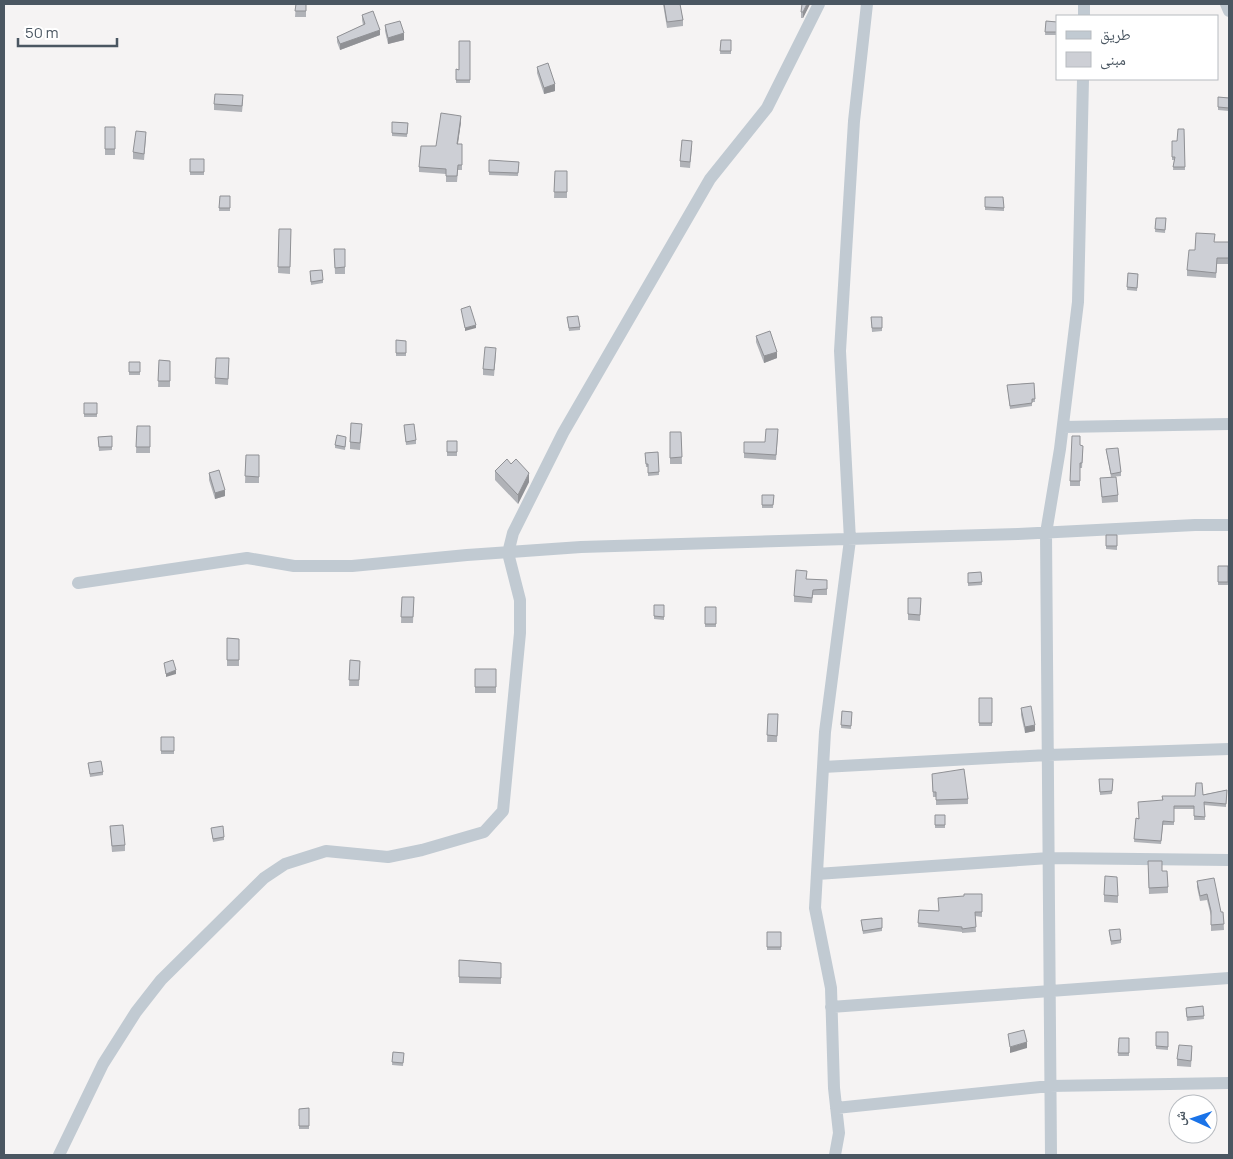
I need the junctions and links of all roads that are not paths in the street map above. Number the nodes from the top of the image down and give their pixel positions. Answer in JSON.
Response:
{"nodes":[{"id":1,"x":819,"y":4,"type":"edge"},
{"id":2,"x":868,"y":4,"type":"edge"},
{"id":3,"x":1226,"y":4,"type":"edge"},
{"id":4,"x":1229,"y":11,"type":"edge"},
{"id":5,"x":1083,"y":80,"type":"edge"},
{"id":6,"x":1229,"y":424,"type":"edge"},
{"id":7,"x":1063,"y":427,"type":"junction"},
{"id":8,"x":1229,"y":525,"type":"edge"},
{"id":9,"x":1046,"y":533,"type":"junction"},
{"id":10,"x":850,"y":540,"type":"junction"},
{"id":11,"x":508,"y":553,"type":"junction"},
{"id":12,"x":78,"y":583,"type":"dead end"},
{"id":13,"x":1229,"y":749,"type":"edge"},
{"id":14,"x":1048,"y":755,"type":"junction"},
{"id":15,"x":823,"y":766,"type":"junction"},
{"id":16,"x":1048,"y":858,"type":"junction"},
{"id":17,"x":1229,"y":860,"type":"edge"},
{"id":18,"x":817,"y":874,"type":"junction"},
{"id":19,"x":1229,"y":978,"type":"edge"},
{"id":20,"x":1049,"y":992,"type":"junction"},
{"id":21,"x":832,"y":1007,"type":"junction"},
{"id":22,"x":1229,"y":1083,"type":"edge"},
{"id":23,"x":1050,"y":1086,"type":"junction"},
{"id":24,"x":836,"y":1108,"type":"junction"},
{"id":25,"x":59,"y":1155,"type":"edge"},
{"id":26,"x":835,"y":1155,"type":"edge"},
{"id":27,"x":1050,"y":1155,"type":"edge"}],
"edges":[{"from":1,"to":11,"type":"street"},
{"from":2,"to":10,"type":"street"},
{"from":3,"to":4,"type":"street"},
{"from":5,"to":7,"type":"street"},
{"from":6,"to":7,"type":"street"},
{"from":7,"to":9,"type":"street"},
{"from":8,"to":9,"type":"street"},
{"from":9,"to":10,"type":"street"},
{"from":9,"to":14,"type":"street"},
{"from":10,"to":11,"type":"street"},
{"from":10,"to":15,"type":"street"},
{"from":11,"to":12,"type":"street"},
{"from":11,"to":25,"type":"street"},
{"from":13,"to":14,"type":"street"},
{"from":14,"to":15,"type":"street"},
{"from":14,"to":16,"type":"street"},
{"from":15,"to":18,"type":"street"},
{"from":16,"to":17,"type":"street"},
{"from":16,"to":18,"type":"street"},
{"from":16,"to":20,"type":"street"},
{"from":18,"to":21,"type":"street"},
{"from":19,"to":20,"type":"street"},
{"from":20,"to":21,"type":"street"},
{"from":20,"to":23,"type":"street"},
{"from":21,"to":24,"type":"street"},
{"from":22,"to":23,"type":"street"},
{"from":23,"to":24,"type":"street"},
{"from":23,"to":27,"type":"street"},
{"from":24,"to":26,"type":"street"}]}
